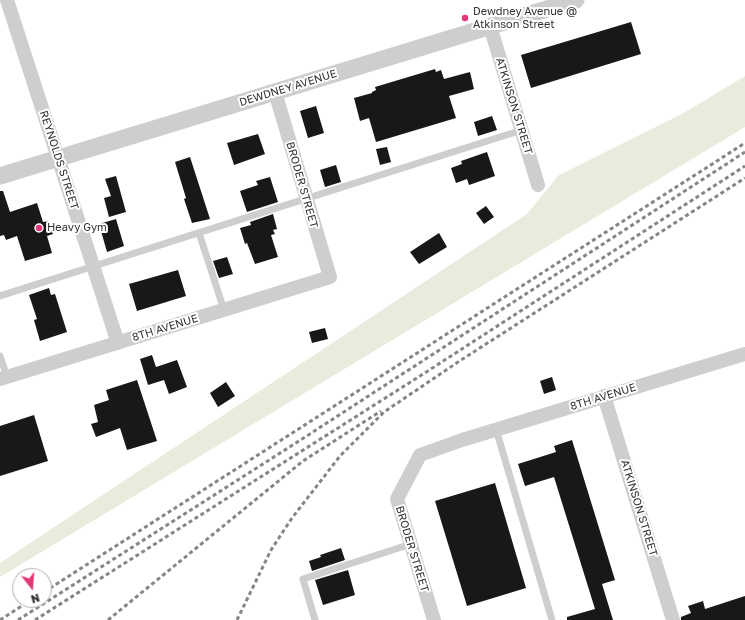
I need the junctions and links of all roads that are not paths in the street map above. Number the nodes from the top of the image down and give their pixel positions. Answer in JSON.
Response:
{"nodes":[{"id":1,"x":7,"y":0,"type":"edge"},
{"id":2,"x":576,"y":0,"type":"edge"},
{"id":3,"x":490,"y":26,"type":"junction"},
{"id":4,"x":275,"y":92,"type":"junction"},
{"id":5,"x":522,"y":130,"type":"junction"},
{"id":6,"x":58,"y":158,"type":"junction"},
{"id":7,"x":0,"y":176,"type":"edge"},
{"id":8,"x":538,"y":185,"type":"dead end"},
{"id":9,"x":305,"y":199,"type":"junction"},
{"id":10,"x":198,"y":233,"type":"junction"},
{"id":11,"x":94,"y":266,"type":"junction"},
{"id":12,"x":330,"y":277,"type":"joint"},
{"id":13,"x":0,"y":296,"type":"edge"},
{"id":14,"x":224,"y":310,"type":"junction"},
{"id":15,"x":118,"y":343,"type":"junction"},
{"id":16,"x":745,"y":354,"type":"edge"},
{"id":17,"x":0,"y":356,"type":"edge"},
{"id":18,"x":3,"y":378,"type":"edge"},
{"id":19,"x":604,"y":396,"type":"junction"},
{"id":20,"x":496,"y":429,"type":"junction"},
{"id":21,"x":462,"y":440,"type":"joint"},
{"id":22,"x":411,"y":544,"type":"junction"},
{"id":23,"x":315,"y":620,"type":"edge"},
{"id":24,"x":434,"y":620,"type":"edge"},
{"id":25,"x":552,"y":620,"type":"edge"},
{"id":26,"x":673,"y":620,"type":"edge"}],
"edges":[{"from":1,"to":6,"type":"street","name":"REYNOLDS STREET"},
{"from":2,"to":3,"type":"street","name":"DEWDNEY AVENUE"},
{"from":3,"to":4,"type":"street","name":"DEWDNEY AVENUE"},
{"from":3,"to":5,"type":"street","name":"ATKINSON STREET"},
{"from":4,"to":6,"type":"street","name":"DEWDNEY AVENUE"},
{"from":4,"to":9,"type":"street","name":"BRODER STREET"},
{"from":5,"to":8,"type":"street","name":"ATKINSON STREET"},
{"from":5,"to":9,"type":"lane"},
{"from":6,"to":7,"type":"street","name":"DEWDNEY AVENUE"},
{"from":6,"to":11,"type":"street","name":"REYNOLDS STREET"},
{"from":9,"to":10,"type":"lane"},
{"from":9,"to":12,"type":"street","name":"BRODER STREET"},
{"from":10,"to":11,"type":"lane"},
{"from":10,"to":14,"type":"lane"},
{"from":11,"to":13,"type":"lane"},
{"from":11,"to":15,"type":"street","name":"REYNOLDS STREET"},
{"from":12,"to":14,"type":"street","name":"8TH AVENUE"},
{"from":14,"to":15,"type":"street","name":"8TH AVENUE"},
{"from":15,"to":18,"type":"street","name":"8TH AVENUE"},
{"from":16,"to":19,"type":"street","name":"8TH AVENUE"},
{"from":17,"to":18,"type":"lane"},
{"from":19,"to":20,"type":"street","name":"8TH AVENUE"},
{"from":19,"to":26,"type":"street","name":"ATKINSON STREET"},
{"from":20,"to":21,"type":"street","name":"8TH AVENUE"},
{"from":20,"to":25,"type":"lane"},
{"from":21,"to":22,"type":"street","name":"BRODER STREET"},
{"from":22,"to":23,"type":"lane"},
{"from":22,"to":24,"type":"street","name":"BRODER STREET"}]}
